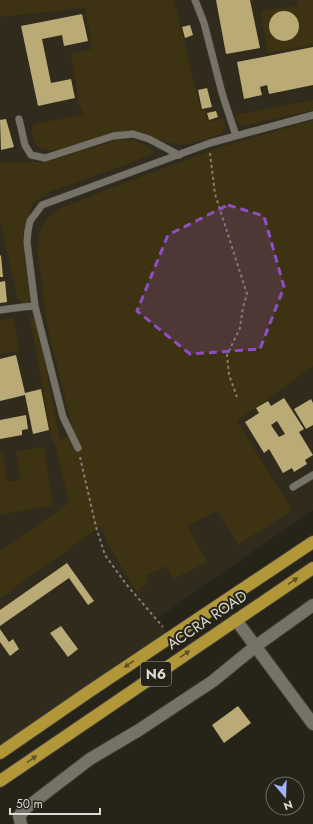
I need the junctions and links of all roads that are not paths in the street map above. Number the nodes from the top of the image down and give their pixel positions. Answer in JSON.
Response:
{"nodes":[{"id":1,"x":195,"y":0,"type":"edge"},
{"id":2,"x":313,"y":115,"type":"edge"},
{"id":3,"x":19,"y":118,"type":"dead end"},
{"id":4,"x":236,"y":136,"type":"junction"},
{"id":5,"x":179,"y":155,"type":"junction"},
{"id":6,"x":36,"y":306,"type":"junction"},
{"id":7,"x":0,"y":310,"type":"edge"},
{"id":8,"x":78,"y":448,"type":"road end"},
{"id":9,"x":313,"y":475,"type":"edge"},
{"id":10,"x":293,"y":487,"type":"dead end"},
{"id":11,"x":313,"y":542,"type":"edge"},
{"id":12,"x":313,"y":568,"type":"edge"},
{"id":13,"x":313,"y":605,"type":"edge"},
{"id":14,"x":236,"y":620,"type":"junction"},
{"id":15,"x":256,"y":646,"type":"junction"},
{"id":16,"x":313,"y":724,"type":"edge"},
{"id":17,"x":0,"y":753,"type":"edge"},
{"id":18,"x":0,"y":781,"type":"edge"},
{"id":19,"x":21,"y":824,"type":"edge"}],
"edges":[{"from":1,"to":4,"type":"lane"},
{"from":2,"to":4,"type":"lane"},
{"from":3,"to":5,"type":"lane"},
{"from":4,"to":5,"type":"lane"},
{"from":5,"to":6,"type":"lane"},
{"from":6,"to":7,"type":"lane"},
{"from":6,"to":8,"type":"lane"},
{"from":9,"to":10,"type":"lane"},
{"from":11,"to":17,"type":"highway","name":"ACCRA ROAD","number":"N6","one_way":true},
{"from":14,"to":12,"type":"highway","name":"ACCRA ROAD","number":"N6","one_way":true},
{"from":13,"to":15,"type":"street"},
{"from":14,"to":15,"type":"street"},
{"from":18,"to":14,"type":"highway","name":"ACCRA ROAD","number":"N6","one_way":true},
{"from":15,"to":16,"type":"street"},
{"from":15,"to":19,"type":"street"}]}
